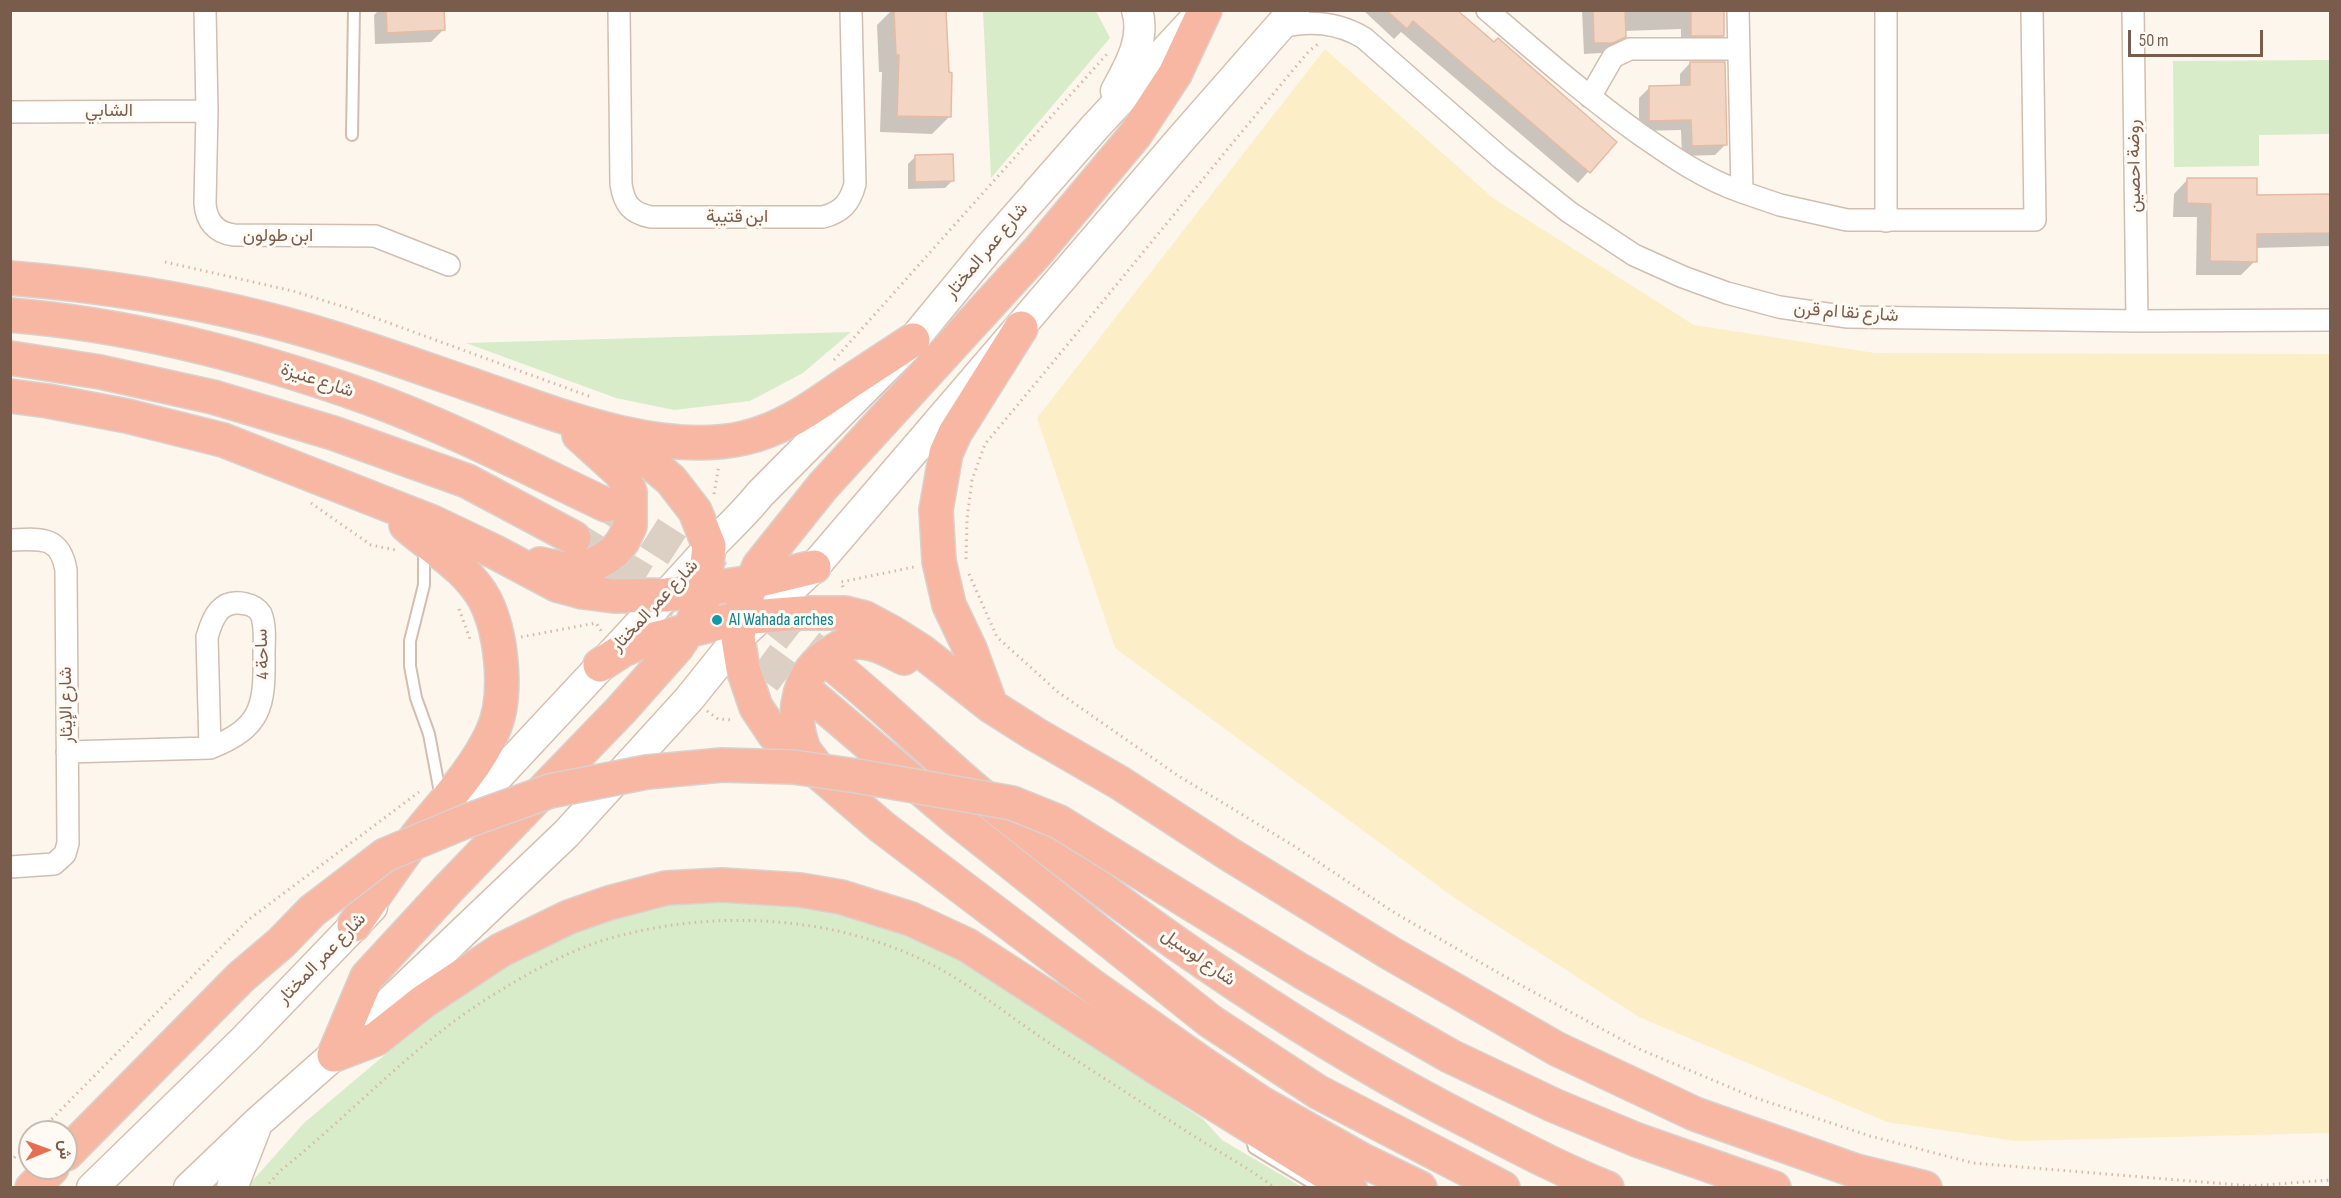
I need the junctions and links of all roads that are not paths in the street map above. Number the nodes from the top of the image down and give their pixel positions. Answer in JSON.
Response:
{"nodes":[{"id":1,"x":205,"y":10,"type":"edge"},
{"id":2,"x":354,"y":10,"type":"edge"},
{"id":3,"x":619,"y":10,"type":"edge"},
{"id":4,"x":851,"y":10,"type":"edge"},
{"id":5,"x":1137,"y":10,"type":"edge"},
{"id":6,"x":1204,"y":10,"type":"edge"},
{"id":7,"x":1347,"y":10,"type":"edge"},
{"id":8,"x":1487,"y":10,"type":"edge"},
{"id":9,"x":1738,"y":10,"type":"edge"},
{"id":10,"x":1886,"y":10,"type":"edge"},
{"id":11,"x":2032,"y":10,"type":"edge"},
{"id":12,"x":2133,"y":10,"type":"edge"},
{"id":13,"x":1287,"y":19,"type":"edge"},
{"id":14,"x":1373,"y":45,"type":"junction"},
{"id":15,"x":1739,"y":49,"type":"junction"},
{"id":16,"x":1590,"y":97,"type":"junction"},
{"id":17,"x":207,"y":111,"type":"junction"},
{"id":18,"x":10,"y":112,"type":"edge"},
{"id":19,"x":1095,"y":127,"type":"junction"},
{"id":20,"x":352,"y":135,"type":"dead end"},
{"id":21,"x":1742,"y":192,"type":"junction"},
{"id":22,"x":1886,"y":221,"type":"junction"},
{"id":23,"x":449,"y":265,"type":"dead end"},
{"id":24,"x":10,"y":278,"type":"edge"},
{"id":25,"x":10,"y":315,"type":"edge"},
{"id":26,"x":2331,"y":320,"type":"edge"},
{"id":27,"x":2138,"y":321,"type":"junction"},
{"id":28,"x":1021,"y":328,"type":"junction"},
{"id":29,"x":913,"y":340,"type":"junction"},
{"id":30,"x":10,"y":358,"type":"edge"},
{"id":31,"x":10,"y":396,"type":"edge"},
{"id":32,"x":564,"y":417,"type":"junction"},
{"id":33,"x":384,"y":502,"type":"junction"},
{"id":34,"x":606,"y":505,"type":"tunnel mouth"},
{"id":35,"x":574,"y":538,"type":"tunnel mouth"},
{"id":36,"x":10,"y":540,"type":"edge"},
{"id":37,"x":709,"y":546,"type":"junction"},
{"id":38,"x":495,"y":552,"type":"junction"},
{"id":39,"x":424,"y":553,"type":"junction"},
{"id":40,"x":814,"y":567,"type":"junction"},
{"id":41,"x":752,"y":582,"type":"junction"},
{"id":42,"x":705,"y":590,"type":"junction"},
{"id":43,"x":666,"y":595,"type":"junction"},
{"id":44,"x":746,"y":624,"type":"junction"},
{"id":45,"x":689,"y":629,"type":"junction"},
{"id":46,"x":610,"y":655,"type":"junction"},
{"id":47,"x":832,"y":664,"type":"tunnel mouth"},
{"id":48,"x":958,"y":681,"type":"junction"},
{"id":49,"x":811,"y":695,"type":"tunnel mouth"},
{"id":50,"x":991,"y":706,"type":"junction"},
{"id":51,"x":210,"y":748,"type":"junction"},
{"id":52,"x":67,"y":752,"type":"junction"},
{"id":53,"x":827,"y":781,"type":"junction"},
{"id":54,"x":440,"y":790,"type":"junction"},
{"id":55,"x":10,"y":867,"type":"edge"},
{"id":56,"x":354,"y":925,"type":"junction"},
{"id":57,"x":334,"y":1055,"type":"junction"},
{"id":58,"x":258,"y":1122,"type":"junction"},
{"id":59,"x":1247,"y":1124,"type":"junction"},
{"id":60,"x":78,"y":1142,"type":"edge"},
{"id":61,"x":92,"y":1188,"type":"edge"},
{"id":62,"x":189,"y":1188,"type":"edge"},
{"id":63,"x":232,"y":1188,"type":"edge"},
{"id":64,"x":1319,"y":1188,"type":"edge"},
{"id":65,"x":1350,"y":1188,"type":"edge"},
{"id":66,"x":1420,"y":1188,"type":"edge"},
{"id":67,"x":1503,"y":1188,"type":"edge"},
{"id":68,"x":1606,"y":1188,"type":"edge"},
{"id":69,"x":1774,"y":1188,"type":"edge"},
{"id":70,"x":1925,"y":1188,"type":"edge"}],
"edges":[{"from":1,"to":17,"type":"street","name":"ابن طولون"},
{"from":2,"to":20,"type":"lane"},
{"from":3,"to":4,"type":"street","name":"ابن قتيبة"},
{"from":5,"to":19,"type":"main road"},
{"from":6,"to":19,"type":"main road","name":"شارع عمر المختار"},
{"from":6,"to":41,"type":"highway"},
{"from":7,"to":14,"type":"street","name":"شارع نقا ام قرن"},
{"from":8,"to":16,"type":"street"},
{"from":9,"to":15,"type":"street"},
{"from":10,"to":22,"type":"street"},
{"from":11,"to":22,"type":"street"},
{"from":12,"to":27,"type":"street","name":"روضة احصين"},
{"from":13,"to":14,"type":"street","name":"شارع نقا ام قرن"},
{"from":13,"to":28,"type":"main road"},
{"from":14,"to":27,"type":"street","name":"شارع نقا ام قرن"},
{"from":15,"to":16,"type":"street"},
{"from":15,"to":21,"type":"street"},
{"from":16,"to":21,"type":"street"},
{"from":17,"to":18,"type":"street","name":"الشابي"},
{"from":17,"to":23,"type":"street","name":"ابن طولون"},
{"from":19,"to":29,"type":"main road","name":"شارع عمر المختار"},
{"from":21,"to":22,"type":"street"},
{"from":24,"to":32,"type":"highway"},
{"from":25,"to":34,"type":"highway","name":"شارع عنيزة"},
{"from":26,"to":27,"type":"street","name":"شارع نقا ام قرن"},
{"from":28,"to":40,"type":"main road"},
{"from":28,"to":50,"type":"highway"},
{"from":29,"to":32,"type":"highway"},
{"from":29,"to":37,"type":"main road","name":"شارع عمر المختار"},
{"from":30,"to":35,"type":"highway"},
{"from":31,"to":33,"type":"highway"},
{"from":32,"to":37,"type":"highway"},
{"from":32,"to":38,"type":"highway"},
{"from":33,"to":38,"type":"highway"},
{"from":33,"to":39,"type":"highway"},
{"from":36,"to":52,"type":"street","name":"شارع الإيثار"},
{"from":37,"to":42,"type":"highway"},
{"from":37,"to":43,"type":"main road","name":"شارع عمر المختار"},
{"from":38,"to":43,"type":"highway"},
{"from":39,"to":54,"type":"lane"},
{"from":39,"to":54,"type":"highway"},
{"from":40,"to":41,"type":"highway"},
{"from":40,"to":44,"type":"main road"},
{"from":41,"to":42,"type":"highway"},
{"from":41,"to":44,"type":"highway"},
{"from":42,"to":43,"type":"highway"},
{"from":42,"to":45,"type":"highway"},
{"from":43,"to":46,"type":"main road","name":"شارع عمر المختار"},
{"from":44,"to":45,"type":"highway"},
{"from":44,"to":48,"type":"highway"},
{"from":44,"to":53,"type":"highway"},
{"from":44,"to":57,"type":"main road"},
{"from":45,"to":46,"type":"highway"},
{"from":45,"to":57,"type":"highway"},
{"from":46,"to":56,"type":"main road","name":"شارع عمر المختار"},
{"from":47,"to":68,"type":"highway","name":"شارع لوسيل"},
{"from":48,"to":50,"type":"highway"},
{"from":48,"to":53,"type":"highway"},
{"from":49,"to":67,"type":"highway"},
{"from":50,"to":70,"type":"highway"},
{"from":51,"to":51,"type":"street","name":"ساحة 4"},
{"from":51,"to":52,"type":"street","name":"ساحة 4"},
{"from":52,"to":55,"type":"street","name":"شارع الإيثار"},
{"from":53,"to":66,"type":"highway"},
{"from":54,"to":56,"type":"highway"},
{"from":56,"to":61,"type":"main road","name":"شارع عمر المختار"},
{"from":57,"to":58,"type":"main road"},
{"from":57,"to":59,"type":"highway"},
{"from":58,"to":62,"type":"main road"},
{"from":58,"to":63,"type":"main road"},
{"from":59,"to":64,"type":"lane"},
{"from":59,"to":65,"type":"highway"},
{"from":60,"to":69,"type":"highway","bridge":true}]}
